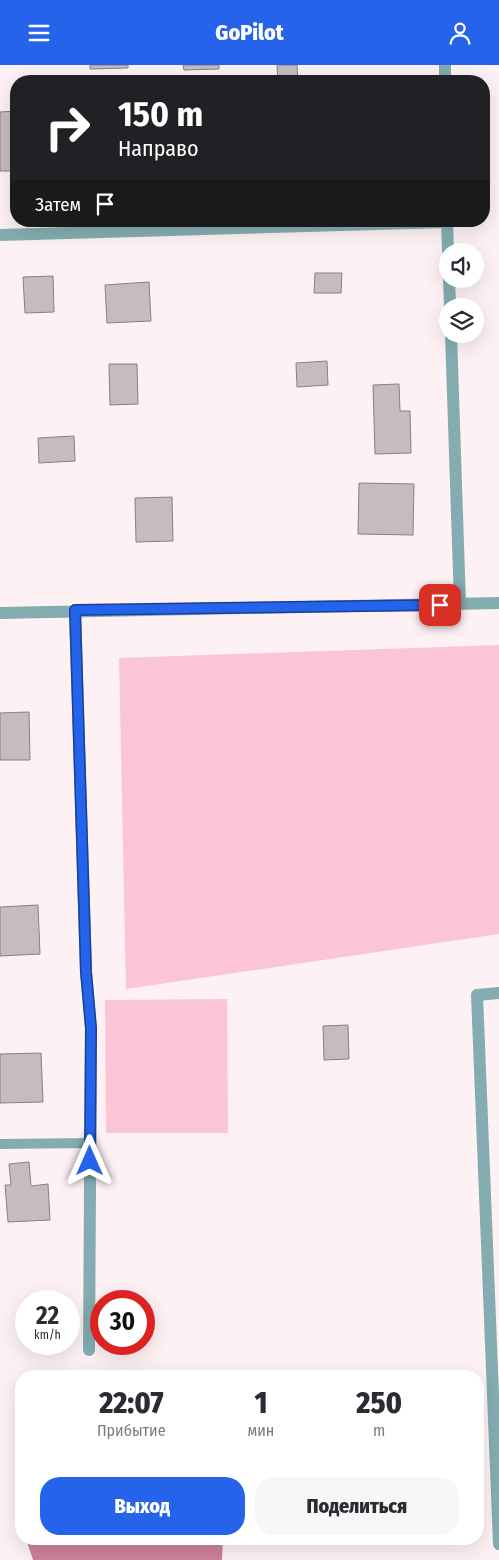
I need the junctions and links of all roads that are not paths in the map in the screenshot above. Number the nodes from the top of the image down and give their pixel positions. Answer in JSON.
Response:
{"nodes":[{"id":1,"x":275,"y":227,"type":"edge"},
{"id":2,"x":447,"y":227,"type":"edge"},
{"id":3,"x":0,"y":235,"type":"edge"},
{"id":4,"x":448,"y":243,"type":"edge"},
{"id":5,"x":451,"y":343,"type":"edge"},
{"id":6,"x":499,"y":603,"type":"edge"},
{"id":7,"x":460,"y":605,"type":"junction"},
{"id":8,"x":75,"y":610,"type":"junction"},
{"id":9,"x":0,"y":613,"type":"edge"},
{"id":10,"x":499,"y":993,"type":"edge"},
{"id":11,"x":90,"y":1143,"type":"junction"},
{"id":12,"x":0,"y":1144,"type":"edge"},
{"id":13,"x":89,"y":1349,"type":"dead end"},
{"id":14,"x":499,"y":1544,"type":"edge"}],
"edges":[{"from":1,"to":3,"type":"street"},
{"from":2,"to":4,"type":"street"},
{"from":5,"to":7,"type":"street"},
{"from":6,"to":7,"type":"street"},
{"from":7,"to":8,"type":"street"},
{"from":8,"to":9,"type":"street"},
{"from":8,"to":11,"type":"street"},
{"from":10,"to":14,"type":"street"},
{"from":11,"to":12,"type":"lane"},
{"from":11,"to":13,"type":"street"}]}
